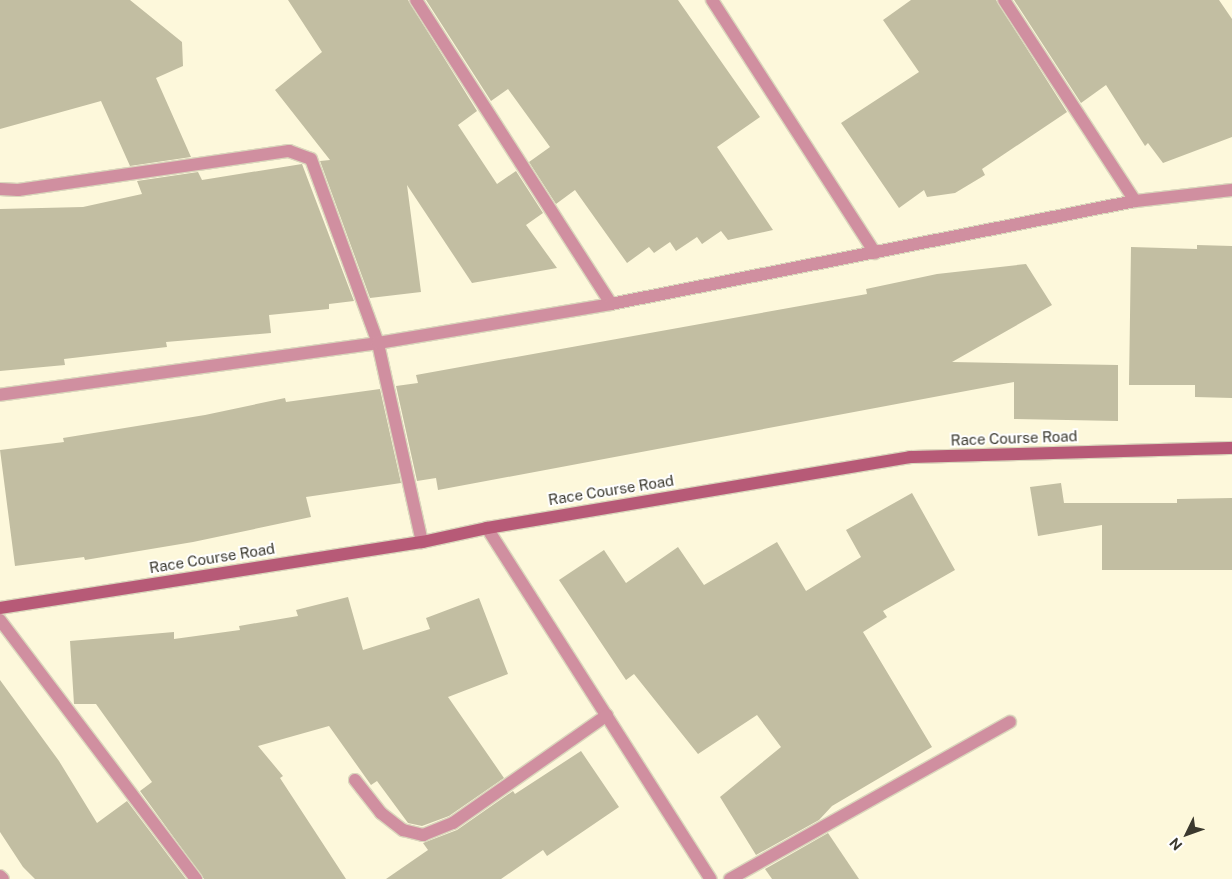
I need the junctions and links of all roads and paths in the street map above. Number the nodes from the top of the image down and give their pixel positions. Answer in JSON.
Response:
{"nodes":[{"id":1,"x":416,"y":0,"type":"edge"},
{"id":2,"x":712,"y":0,"type":"edge"},
{"id":3,"x":1004,"y":0,"type":"edge"},
{"id":4,"x":0,"y":189,"type":"edge"},
{"id":5,"x":1232,"y":190,"type":"edge"},
{"id":6,"x":1135,"y":201,"type":"junction"},
{"id":7,"x":875,"y":253,"type":"junction"},
{"id":8,"x":612,"y":304,"type":"junction"},
{"id":9,"x":378,"y":343,"type":"junction"},
{"id":10,"x":0,"y":395,"type":"edge"},
{"id":11,"x":1232,"y":450,"type":"edge"},
{"id":12,"x":487,"y":528,"type":"junction"},
{"id":13,"x":422,"y":542,"type":"junction"},
{"id":14,"x":0,"y":608,"type":"edge"},
{"id":15,"x":0,"y":620,"type":"edge"},
{"id":16,"x":607,"y":715,"type":"junction"},
{"id":17,"x":1010,"y":722,"type":"dead end"},
{"id":18,"x":356,"y":780,"type":"dead end"},
{"id":19,"x":0,"y":876,"type":"edge"},
{"id":20,"x":3,"y":879,"type":"edge"},
{"id":21,"x":196,"y":879,"type":"edge"},
{"id":22,"x":711,"y":879,"type":"edge"},
{"id":23,"x":730,"y":879,"type":"edge"}],
"edges":[{"from":1,"to":8,"type":"street"},
{"from":2,"to":7,"type":"street"},
{"from":3,"to":6,"type":"street"},
{"from":4,"to":9,"type":"street"},
{"from":5,"to":6,"type":"street"},
{"from":6,"to":7,"type":"street"},
{"from":7,"to":8,"type":"street"},
{"from":8,"to":9,"type":"street"},
{"from":9,"to":10,"type":"street"},
{"from":9,"to":13,"type":"street"},
{"from":11,"to":12,"type":"street","name":"Race Course Road"},
{"from":12,"to":13,"type":"street","name":"Race Course Road"},
{"from":12,"to":16,"type":"street"},
{"from":13,"to":14,"type":"street","name":"Race Course Road"},
{"from":15,"to":21,"type":"street"},
{"from":16,"to":18,"type":"street"},
{"from":16,"to":22,"type":"street"},
{"from":17,"to":23,"type":"street"},
{"from":19,"to":20,"type":"street"}]}
